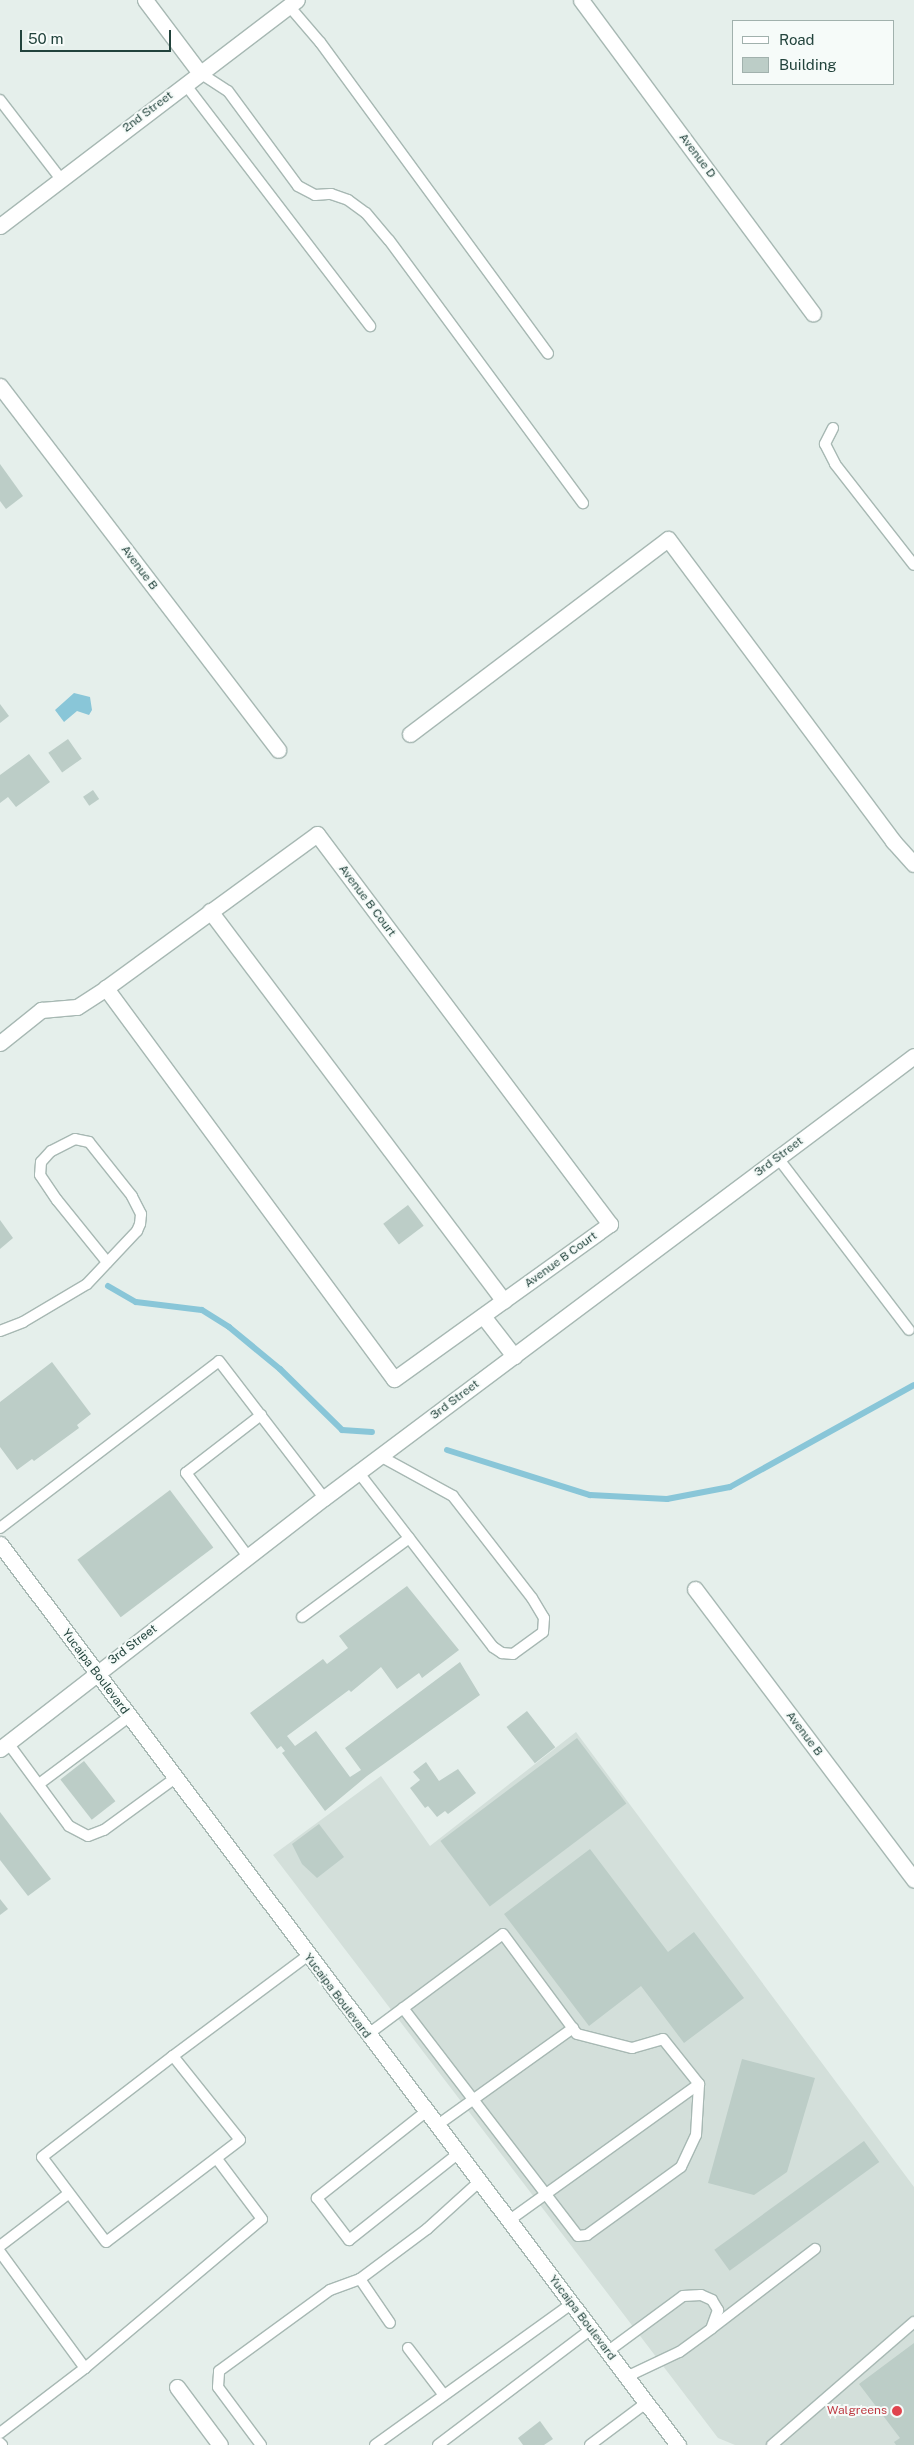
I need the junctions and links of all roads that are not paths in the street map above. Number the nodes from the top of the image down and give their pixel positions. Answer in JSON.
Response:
{"nodes":[{"id":1,"x":145,"y":0,"type":"edge"},
{"id":2,"x":580,"y":0,"type":"edge"},
{"id":3,"x":293,"y":3,"type":"edge"},
{"id":4,"x":200,"y":73,"type":"junction"},
{"id":5,"x":185,"y":84,"type":"junction"},
{"id":6,"x":0,"y":100,"type":"edge"},
{"id":7,"x":60,"y":178,"type":"junction"},
{"id":8,"x":0,"y":226,"type":"edge"},
{"id":9,"x":813,"y":313,"type":"dead end"},
{"id":10,"x":370,"y":326,"type":"dead end"},
{"id":11,"x":548,"y":354,"type":"dead end"},
{"id":12,"x":0,"y":386,"type":"edge"},
{"id":13,"x":833,"y":428,"type":"dead end"},
{"id":14,"x":583,"y":503,"type":"dead end"},
{"id":15,"x":914,"y":565,"type":"edge"},
{"id":16,"x":410,"y":734,"type":"dead end"},
{"id":17,"x":278,"y":750,"type":"dead end"},
{"id":18,"x":914,"y":864,"type":"edge"},
{"id":19,"x":210,"y":911,"type":"junction"},
{"id":20,"x":106,"y":988,"type":"junction"},
{"id":21,"x":0,"y":1042,"type":"edge"},
{"id":22,"x":914,"y":1056,"type":"edge"},
{"id":23,"x":778,"y":1158,"type":"junction"},
{"id":24,"x":107,"y":1262,"type":"junction"},
{"id":25,"x":504,"y":1300,"type":"junction"},
{"id":26,"x":483,"y":1316,"type":"junction"},
{"id":27,"x":909,"y":1330,"type":"dead end"},
{"id":28,"x":0,"y":1332,"type":"edge"},
{"id":29,"x":514,"y":1356,"type":"junction"},
{"id":30,"x":261,"y":1415,"type":"junction"},
{"id":31,"x":380,"y":1456,"type":"junction"},
{"id":32,"x":359,"y":1472,"type":"junction"},
{"id":33,"x":324,"y":1498,"type":"junction"},
{"id":34,"x":0,"y":1528,"type":"edge"},
{"id":35,"x":409,"y":1538,"type":"junction"},
{"id":36,"x":0,"y":1544,"type":"edge"},
{"id":37,"x":249,"y":1558,"type":"junction"},
{"id":38,"x":694,"y":1589,"type":"dead end"},
{"id":39,"x":302,"y":1617,"type":"dead end"},
{"id":40,"x":95,"y":1674,"type":"junction"},
{"id":41,"x":128,"y":1717,"type":"junction"},
{"id":42,"x":4,"y":1746,"type":"edge"},
{"id":43,"x":174,"y":1779,"type":"junction"},
{"id":44,"x":39,"y":1784,"type":"junction"},
{"id":45,"x":914,"y":1880,"type":"edge"},
{"id":46,"x":307,"y":1956,"type":"junction"},
{"id":47,"x":403,"y":2008,"type":"junction"},
{"id":48,"x":573,"y":2028,"type":"junction"},
{"id":49,"x":366,"y":2035,"type":"junction"},
{"id":50,"x":173,"y":2056,"type":"junction"},
{"id":51,"x":698,"y":2084,"type":"junction"},
{"id":52,"x":473,"y":2099,"type":"junction"},
{"id":53,"x":428,"y":2110,"type":"junction"},
{"id":54,"x":439,"y":2124,"type":"junction"},
{"id":55,"x":460,"y":2152,"type":"junction"},
{"id":56,"x":217,"y":2159,"type":"junction"},
{"id":57,"x":481,"y":2180,"type":"junction"},
{"id":58,"x":68,"y":2194,"type":"junction"},
{"id":59,"x":546,"y":2195,"type":"junction"},
{"id":60,"x":511,"y":2219,"type":"junction"},
{"id":61,"x":0,"y":2246,"type":"edge"},
{"id":62,"x":815,"y":2249,"type":"dead end"},
{"id":63,"x":0,"y":2252,"type":"edge"},
{"id":64,"x":360,"y":2279,"type":"junction"},
{"id":65,"x":571,"y":2304,"type":"junction"},
{"id":66,"x":914,"y":2322,"type":"edge"},
{"id":67,"x":390,"y":2323,"type":"dead end"},
{"id":68,"x":711,"y":2329,"type":"junction"},
{"id":69,"x":590,"y":2330,"type":"junction"},
{"id":70,"x":408,"y":2348,"type":"dead end"},
{"id":71,"x":608,"y":2352,"type":"junction"},
{"id":72,"x":84,"y":2368,"type":"junction"},
{"id":73,"x":626,"y":2377,"type":"junction"},
{"id":74,"x":177,"y":2387,"type":"dead end"},
{"id":75,"x":443,"y":2394,"type":"junction"},
{"id":76,"x":646,"y":2403,"type":"junction"},
{"id":77,"x":0,"y":2433,"type":"edge"},
{"id":78,"x":786,"y":2441,"type":"edge"},
{"id":79,"x":220,"y":2445,"type":"edge"},
{"id":80,"x":261,"y":2445,"type":"edge"},
{"id":81,"x":375,"y":2445,"type":"edge"},
{"id":82,"x":438,"y":2445,"type":"edge"},
{"id":83,"x":590,"y":2445,"type":"edge"},
{"id":84,"x":678,"y":2445,"type":"edge"},
{"id":85,"x":772,"y":2445,"type":"edge"}],
"edges":[{"from":1,"to":4,"type":"street"},
{"from":2,"to":9,"type":"street","name":"Avenue D"},
{"from":3,"to":4,"type":"street","name":"2nd Street"},
{"from":3,"to":11,"type":"lane"},
{"from":4,"to":5,"type":"street","name":"2nd Street"},
{"from":4,"to":14,"type":"lane"},
{"from":5,"to":7,"type":"street","name":"2nd Street"},
{"from":5,"to":10,"type":"lane"},
{"from":6,"to":7,"type":"lane"},
{"from":7,"to":8,"type":"street","name":"2nd Street"},
{"from":12,"to":17,"type":"street","name":"Avenue B"},
{"from":13,"to":15,"type":"lane"},
{"from":16,"to":18,"type":"street"},
{"from":19,"to":20,"type":"street","name":"Avenue B Court"},
{"from":19,"to":25,"type":"street"},
{"from":19,"to":25,"type":"street","name":"Avenue B Court"},
{"from":20,"to":21,"type":"street","name":"Avenue B Court"},
{"from":20,"to":26,"type":"street","name":"Avenue B Court"},
{"from":22,"to":23,"type":"street","name":"3rd Street"},
{"from":23,"to":27,"type":"lane"},
{"from":23,"to":29,"type":"street","name":"3rd Street"},
{"from":24,"to":24,"type":"lane"},
{"from":24,"to":28,"type":"lane"},
{"from":25,"to":26,"type":"street","name":"Avenue B Court"},
{"from":26,"to":29,"type":"street"},
{"from":29,"to":31,"type":"street","name":"3rd Street"},
{"from":30,"to":33,"type":"lane"},
{"from":30,"to":34,"type":"lane"},
{"from":30,"to":37,"type":"lane"},
{"from":31,"to":32,"type":"street","name":"3rd Street"},
{"from":31,"to":35,"type":"lane"},
{"from":32,"to":33,"type":"street","name":"3rd Street"},
{"from":32,"to":35,"type":"lane"},
{"from":33,"to":37,"type":"street","name":"3rd Street"},
{"from":35,"to":39,"type":"lane"},
{"from":36,"to":40,"type":"street","name":"Yucaipa Boulevard"},
{"from":37,"to":40,"type":"street","name":"3rd Street"},
{"from":38,"to":45,"type":"street","name":"Avenue B"},
{"from":40,"to":41,"type":"street","name":"Yucaipa Boulevard"},
{"from":40,"to":42,"type":"street","name":"3rd Street"},
{"from":41,"to":43,"type":"street","name":"Yucaipa Boulevard"},
{"from":41,"to":44,"type":"lane"},
{"from":42,"to":44,"type":"lane"},
{"from":43,"to":44,"type":"lane"},
{"from":43,"to":46,"type":"street","name":"Yucaipa Boulevard"},
{"from":46,"to":49,"type":"street","name":"Yucaipa Boulevard"},
{"from":46,"to":50,"type":"lane"},
{"from":47,"to":48,"type":"lane"},
{"from":47,"to":49,"type":"lane"},
{"from":47,"to":52,"type":"lane"},
{"from":48,"to":51,"type":"lane"},
{"from":48,"to":52,"type":"lane"},
{"from":49,"to":53,"type":"street","name":"Yucaipa Boulevard"},
{"from":50,"to":56,"type":"lane"},
{"from":50,"to":58,"type":"lane"},
{"from":51,"to":59,"type":"lane"},
{"from":51,"to":59,"type":"lane"},
{"from":52,"to":54,"type":"lane"},
{"from":52,"to":59,"type":"lane"},
{"from":53,"to":54,"type":"street","name":"Yucaipa Boulevard"},
{"from":53,"to":55,"type":"lane"},
{"from":54,"to":55,"type":"street","name":"Yucaipa Boulevard"},
{"from":55,"to":57,"type":"street","name":"Yucaipa Boulevard"},
{"from":56,"to":58,"type":"lane"},
{"from":56,"to":72,"type":"lane"},
{"from":57,"to":60,"type":"street","name":"Yucaipa Boulevard"},
{"from":57,"to":64,"type":"lane"},
{"from":58,"to":61,"type":"lane"},
{"from":59,"to":60,"type":"lane"},
{"from":60,"to":65,"type":"street","name":"Yucaipa Boulevard"},
{"from":62,"to":68,"type":"lane"},
{"from":63,"to":72,"type":"lane"},
{"from":64,"to":67,"type":"lane"},
{"from":64,"to":80,"type":"lane"},
{"from":65,"to":69,"type":"street","name":"Yucaipa Boulevard"},
{"from":65,"to":75,"type":"lane"},
{"from":66,"to":78,"type":"lane"},
{"from":68,"to":71,"type":"lane"},
{"from":68,"to":73,"type":"lane"},
{"from":69,"to":71,"type":"street","name":"Yucaipa Boulevard"},
{"from":69,"to":82,"type":"lane"},
{"from":70,"to":75,"type":"lane"},
{"from":71,"to":73,"type":"street","name":"Yucaipa Boulevard"},
{"from":72,"to":77,"type":"lane"},
{"from":73,"to":76,"type":"street","name":"Yucaipa Boulevard"},
{"from":74,"to":79,"type":"street"},
{"from":75,"to":81,"type":"lane"},
{"from":76,"to":83,"type":"lane"},
{"from":76,"to":84,"type":"street","name":"Yucaipa Boulevard"},
{"from":78,"to":85,"type":"lane"}]}
